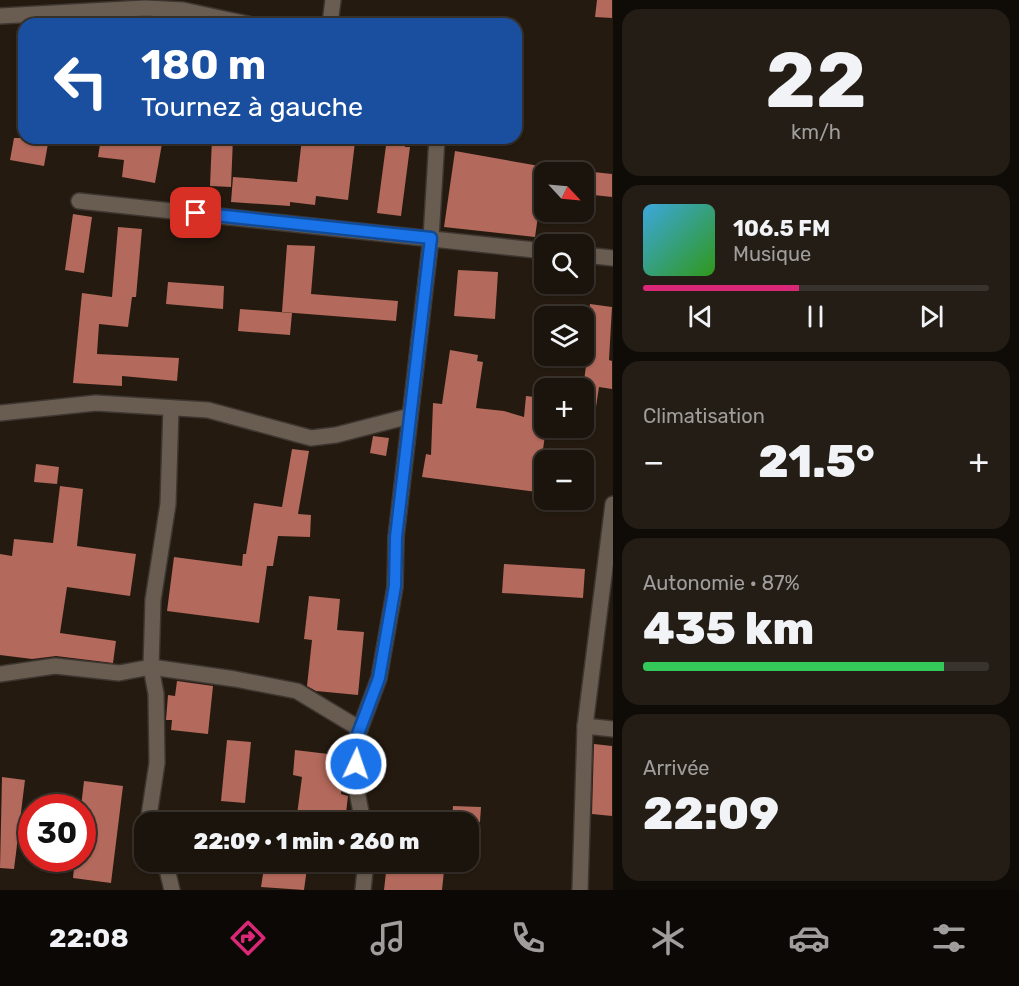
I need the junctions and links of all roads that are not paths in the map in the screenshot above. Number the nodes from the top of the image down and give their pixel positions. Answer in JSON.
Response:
{"nodes":[{"id":1,"x":333,"y":0,"type":"edge"},
{"id":2,"x":0,"y":16,"type":"edge"},
{"id":3,"x":220,"y":18,"type":"edge"},
{"id":4,"x":331,"y":18,"type":"edge"},
{"id":5,"x":437,"y":144,"type":"edge"},
{"id":6,"x":79,"y":201,"type":"dead end"},
{"id":7,"x":431,"y":238,"type":"junction"},
{"id":8,"x":534,"y":250,"type":"edge"},
{"id":9,"x":594,"y":256,"type":"edge"},
{"id":10,"x":612,"y":258,"type":"edge"},
{"id":11,"x":171,"y":408,"type":"junction"},
{"id":12,"x":0,"y":413,"type":"edge"},
{"id":13,"x":410,"y":417,"type":"junction"},
{"id":14,"x":612,"y":504,"type":"edge"},
{"id":15,"x":151,"y":667,"type":"junction"},
{"id":16,"x":0,"y":674,"type":"edge"},
{"id":17,"x":585,"y":726,"type":"junction"},
{"id":18,"x":360,"y":729,"type":"junction"},
{"id":19,"x":612,"y":729,"type":"edge"},
{"id":20,"x":150,"y":812,"type":"edge"},
{"id":21,"x":361,"y":812,"type":"edge"},
{"id":22,"x":168,"y":872,"type":"edge"},
{"id":23,"x":365,"y":872,"type":"edge"},
{"id":24,"x":172,"y":890,"type":"edge"},
{"id":25,"x":363,"y":890,"type":"edge"},
{"id":26,"x":580,"y":890,"type":"edge"}],
"edges":[{"from":1,"to":4,"type":"street"},
{"from":2,"to":3,"type":"street"},
{"from":5,"to":7,"type":"street"},
{"from":6,"to":7,"type":"street"},
{"from":7,"to":8,"type":"street"},
{"from":7,"to":13,"type":"street"},
{"from":9,"to":10,"type":"street"},
{"from":11,"to":12,"type":"street"},
{"from":11,"to":13,"type":"street"},
{"from":11,"to":15,"type":"street"},
{"from":13,"to":18,"type":"street"},
{"from":14,"to":17,"type":"street"},
{"from":15,"to":16,"type":"street"},
{"from":15,"to":18,"type":"street"},
{"from":15,"to":20,"type":"street"},
{"from":17,"to":19,"type":"street"},
{"from":17,"to":26,"type":"street"},
{"from":18,"to":21,"type":"street"},
{"from":22,"to":24,"type":"street"},
{"from":23,"to":25,"type":"street"}]}
